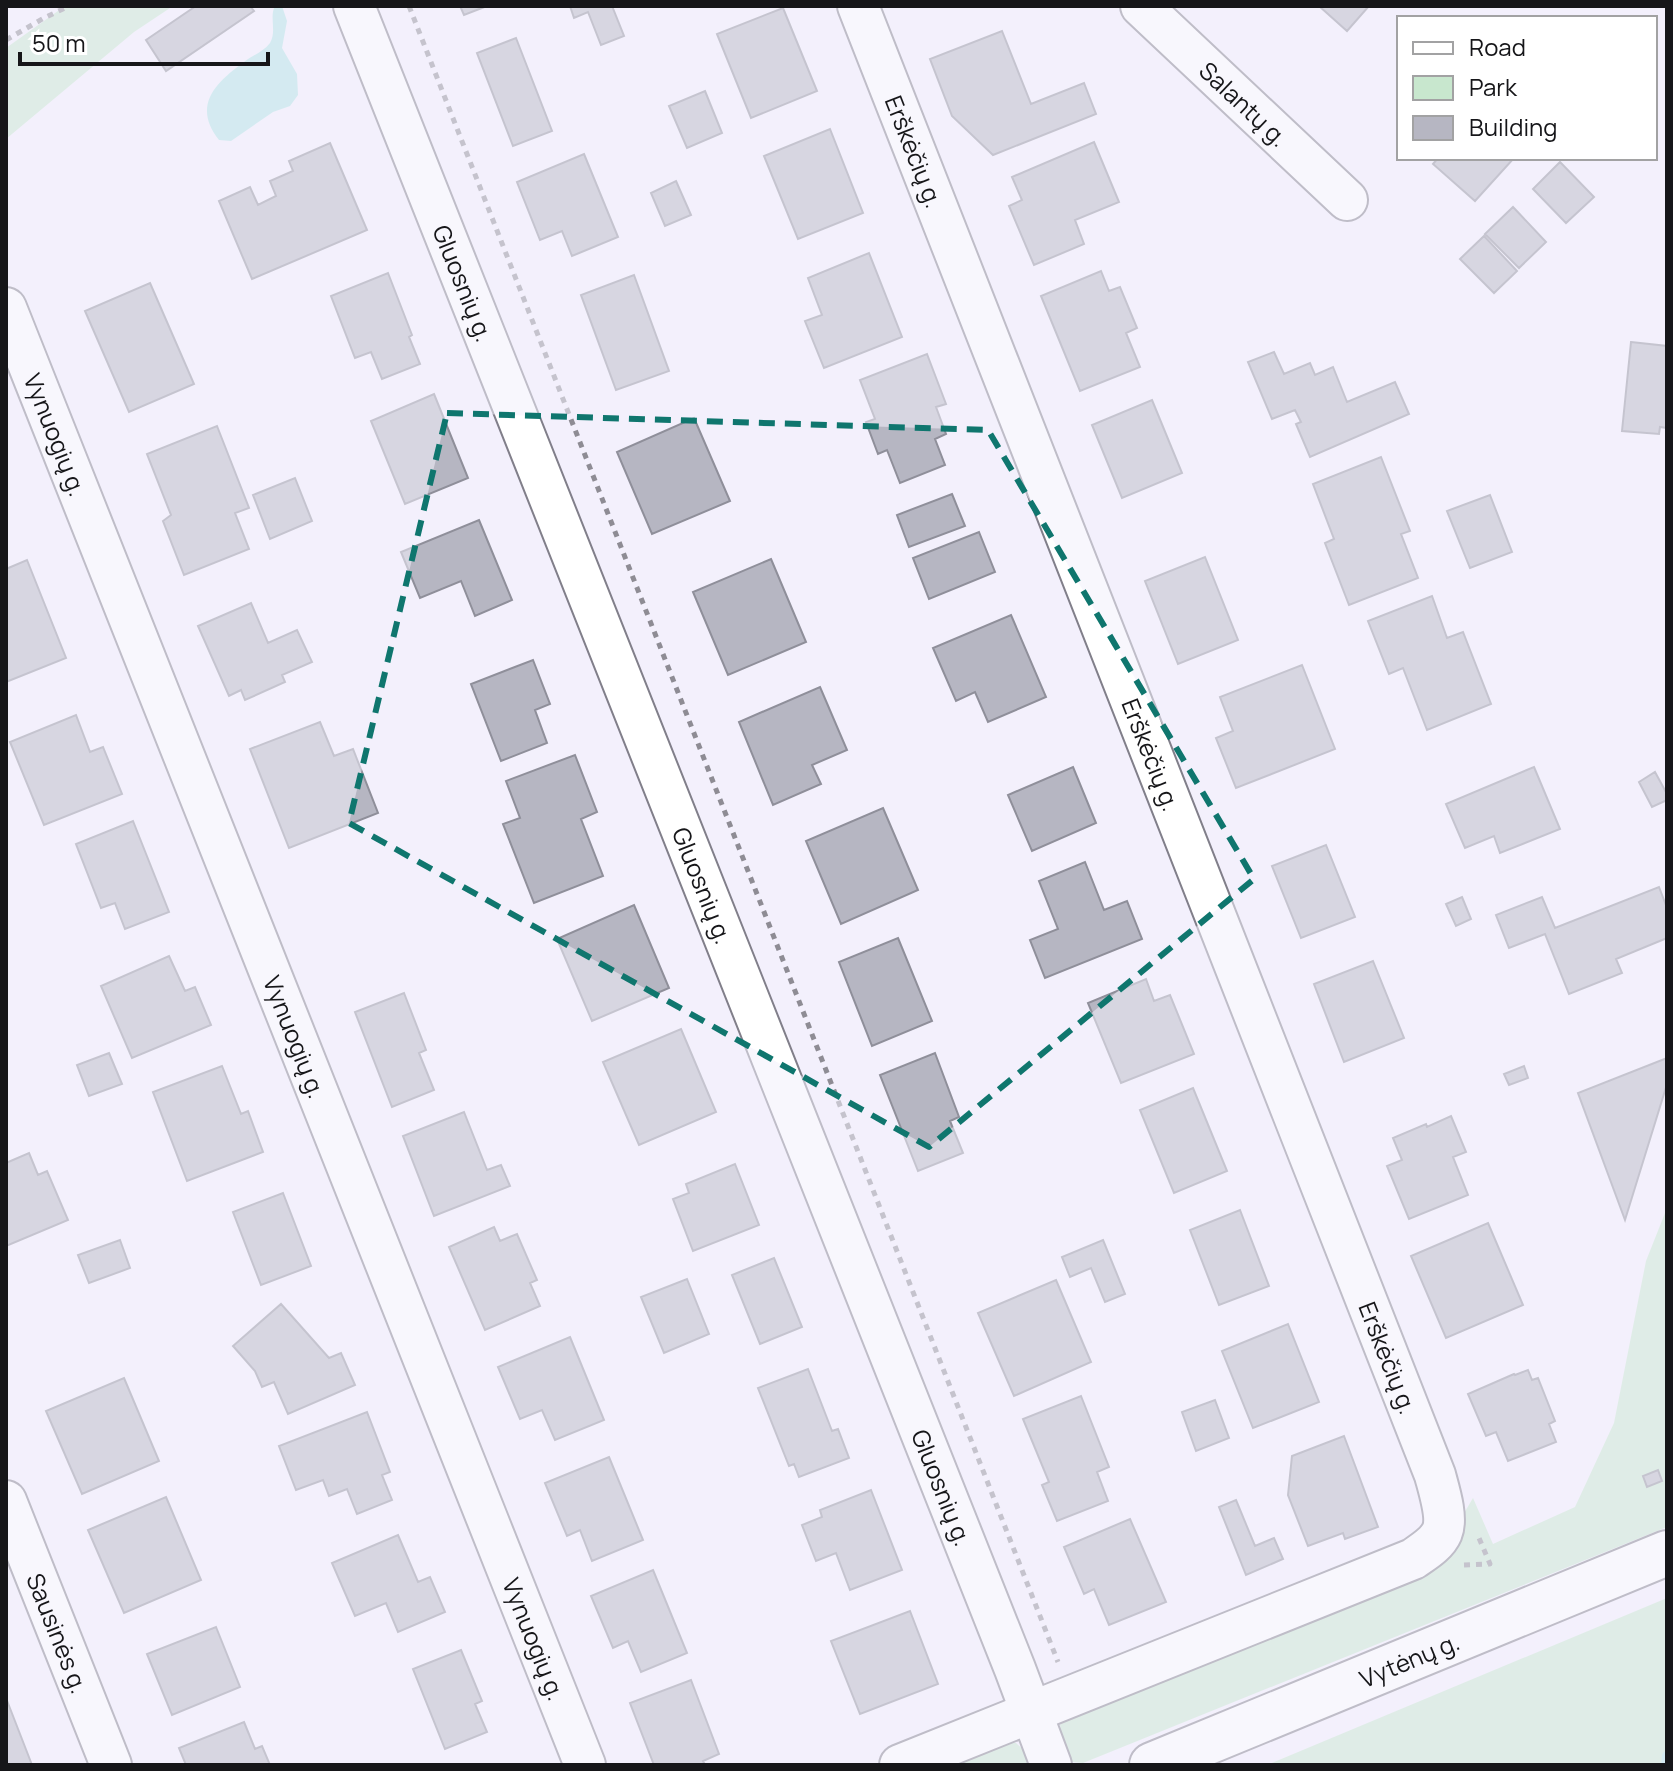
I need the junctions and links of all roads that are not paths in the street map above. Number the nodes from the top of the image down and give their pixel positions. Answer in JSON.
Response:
{"nodes":[{"id":1,"x":354,"y":6,"type":"edge"},
{"id":2,"x":858,"y":6,"type":"edge"},
{"id":3,"x":1141,"y":6,"type":"edge"},
{"id":4,"x":1347,"y":200,"type":"dead end"},
{"id":5,"x":6,"y":308,"type":"edge"},
{"id":6,"x":6,"y":1501,"type":"edge"},
{"id":7,"x":1667,"y":1553,"type":"edge"},
{"id":8,"x":1032,"y":1712,"type":"junction"},
{"id":9,"x":111,"y":1765,"type":"edge"},
{"id":10,"x":585,"y":1765,"type":"edge"},
{"id":11,"x":900,"y":1765,"type":"edge"},
{"id":12,"x":1051,"y":1765,"type":"edge"},
{"id":13,"x":1152,"y":1765,"type":"edge"}],
"edges":[{"from":1,"to":8,"type":"street","name":"Gluosnių g."},
{"from":2,"to":8,"type":"street","name":"Erškėčių g."},
{"from":3,"to":4,"type":"street","name":"Salantų g."},
{"from":5,"to":10,"type":"street","name":"Vynuogių g."},
{"from":6,"to":9,"type":"street","name":"Sausinės g."},
{"from":7,"to":13,"type":"main road","name":"Vytėnų g."},
{"from":8,"to":11,"type":"street"},
{"from":8,"to":12,"type":"street","name":"Gluosnių g."}]}
